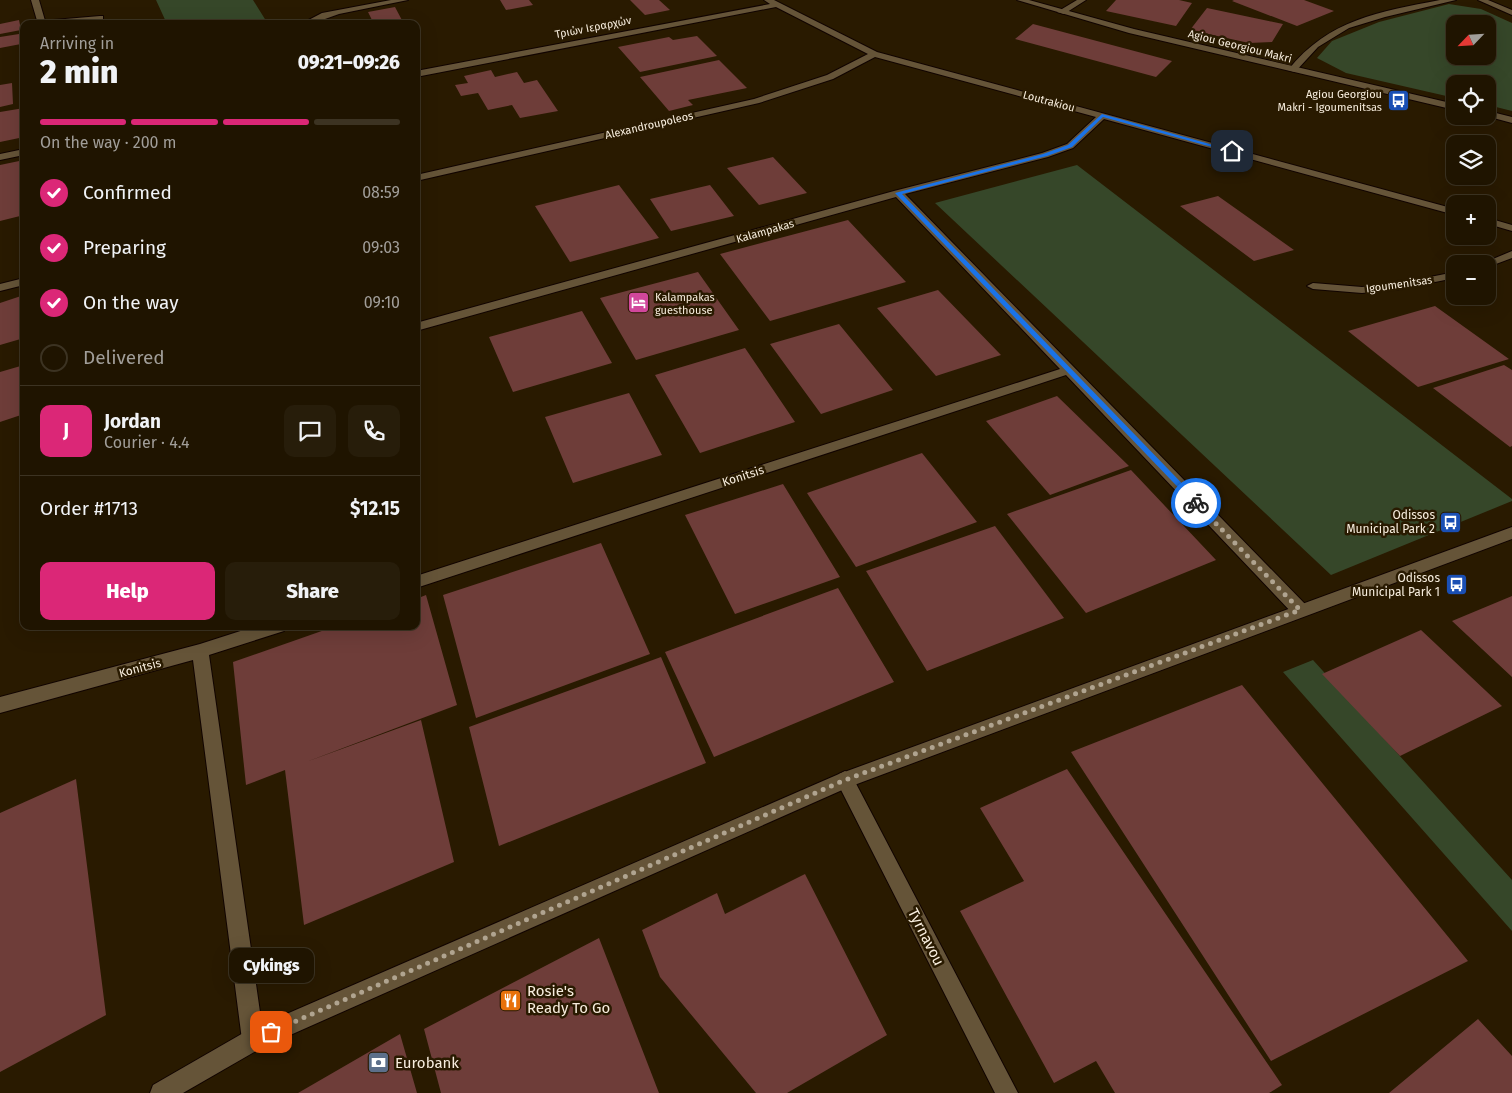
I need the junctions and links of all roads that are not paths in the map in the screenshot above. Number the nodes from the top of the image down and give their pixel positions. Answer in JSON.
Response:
{"nodes":[{"id":1,"x":35,"y":0,"type":"edge"},
{"id":2,"x":404,"y":0,"type":"edge"},
{"id":3,"x":1021,"y":0,"type":"edge"},
{"id":4,"x":1082,"y":0,"type":"edge"},
{"id":5,"x":1452,"y":0,"type":"edge"},
{"id":6,"x":1482,"y":0,"type":"edge"},
{"id":7,"x":771,"y":2,"type":"edge"},
{"id":8,"x":1061,"y":12,"type":"junction"},
{"id":9,"x":1512,"y":14,"type":"edge"},
{"id":10,"x":100,"y":18,"type":"dead end"},
{"id":11,"x":41,"y":20,"type":"edge"},
{"id":12,"x":81,"y":20,"type":"edge"},
{"id":13,"x":311,"y":20,"type":"edge"},
{"id":14,"x":874,"y":54,"type":"junction"},
{"id":15,"x":1292,"y":70,"type":"junction"},
{"id":16,"x":420,"y":73,"type":"edge"},
{"id":17,"x":1446,"y":105,"type":"edge"},
{"id":18,"x":1102,"y":116,"type":"junction"},
{"id":19,"x":1496,"y":116,"type":"edge"},
{"id":20,"x":1512,"y":120,"type":"edge"},
{"id":21,"x":20,"y":153,"type":"edge"},
{"id":22,"x":0,"y":157,"type":"edge"},
{"id":23,"x":420,"y":177,"type":"edge"},
{"id":24,"x":898,"y":193,"type":"junction"},
{"id":25,"x":1446,"y":210,"type":"edge"},
{"id":26,"x":1496,"y":223,"type":"edge"},
{"id":27,"x":1512,"y":228,"type":"edge"},
{"id":28,"x":1512,"y":254,"type":"edge"},
{"id":29,"x":1496,"y":260,"type":"edge"},
{"id":30,"x":1446,"y":277,"type":"edge"},
{"id":31,"x":20,"y":282,"type":"edge"},
{"id":32,"x":1313,"y":286,"type":"dead end"},
{"id":33,"x":0,"y":288,"type":"edge"},
{"id":34,"x":420,"y":326,"type":"edge"},
{"id":35,"x":1069,"y":370,"type":"junction"},
{"id":36,"x":1512,"y":532,"type":"edge"},
{"id":37,"x":420,"y":581,"type":"edge"},
{"id":38,"x":1300,"y":610,"type":"junction"},
{"id":39,"x":266,"y":630,"type":"edge"},
{"id":40,"x":200,"y":652,"type":"junction"},
{"id":41,"x":0,"y":705,"type":"edge"},
{"id":42,"x":845,"y":780,"type":"junction"},
{"id":43,"x":253,"y":1040,"type":"junction"},
{"id":44,"x":160,"y":1093,"type":"edge"},
{"id":45,"x":1007,"y":1093,"type":"edge"}],
"edges":[{"from":1,"to":11,"type":"street"},
{"from":2,"to":13,"type":"street"},
{"from":3,"to":8,"type":"street","name":"Agiou Georgiou Makri"},
{"from":4,"to":8,"type":"street"},
{"from":5,"to":15,"type":"street"},
{"from":6,"to":9,"type":"street"},
{"from":7,"to":14,"type":"street","name":"Loutrakiou"},
{"from":7,"to":16,"type":"street","name":"Τριών Ιεραρχών"},
{"from":8,"to":15,"type":"street","name":"Agiou Georgiou Makri"},
{"from":10,"to":12,"type":"street"},
{"from":14,"to":18,"type":"street","name":"Loutrakiou"},
{"from":14,"to":23,"type":"street","name":"Alexandroupoleos"},
{"from":15,"to":17,"type":"street","name":"Agiou Georgiou Makri"},
{"from":18,"to":24,"type":"street","name":"Kalampakas"},
{"from":18,"to":25,"type":"street","name":"Loutrakiou"},
{"from":19,"to":20,"type":"street"},
{"from":21,"to":22,"type":"street"},
{"from":24,"to":34,"type":"street","name":"Kalampakas"},
{"from":24,"to":35,"type":"street"},
{"from":26,"to":27,"type":"street"},
{"from":28,"to":29,"type":"street"},
{"from":30,"to":32,"type":"street","name":"Igoumenitsas"},
{"from":31,"to":33,"type":"street"},
{"from":35,"to":37,"type":"street","name":"Konitsis"},
{"from":35,"to":38,"type":"street"},
{"from":36,"to":38,"type":"street"},
{"from":38,"to":42,"type":"street"},
{"from":39,"to":40,"type":"street","name":"Konitsis"},
{"from":40,"to":41,"type":"street","name":"Konitsis"},
{"from":40,"to":43,"type":"street"},
{"from":42,"to":43,"type":"street"},
{"from":42,"to":45,"type":"street","name":"Tyrnavou"},
{"from":43,"to":44,"type":"street"}]}
